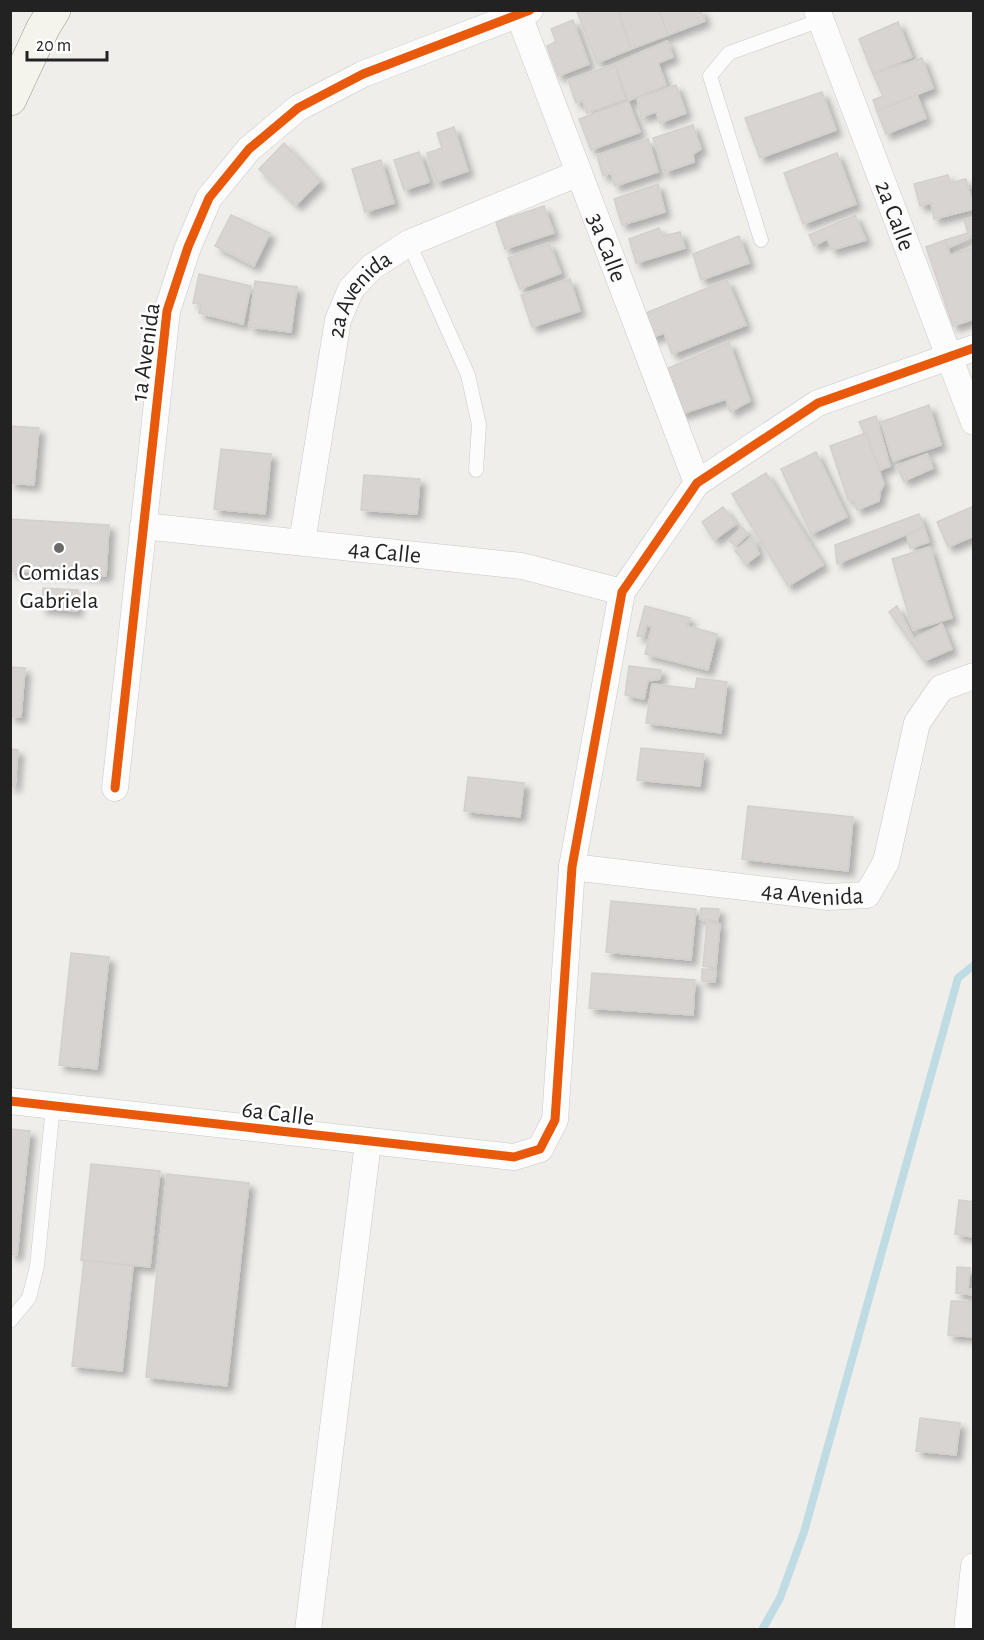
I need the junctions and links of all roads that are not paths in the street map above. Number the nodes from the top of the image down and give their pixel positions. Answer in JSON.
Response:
{"nodes":[{"id":1,"x":54,"y":10,"type":"edge"},
{"id":2,"x":522,"y":12,"type":"edge"},
{"id":3,"x":819,"y":15,"type":"edge"},
{"id":4,"x":10,"y":99,"type":"edge"},
{"id":5,"x":579,"y":173,"type":"junction"},
{"id":6,"x":761,"y":240,"type":"dead end"},
{"id":7,"x":409,"y":243,"type":"junction"},
{"id":8,"x":974,"y":348,"type":"edge"},
{"id":9,"x":949,"y":357,"type":"junction"},
{"id":10,"x":974,"y":422,"type":"edge"},
{"id":11,"x":476,"y":470,"type":"dead end"},
{"id":12,"x":697,"y":483,"type":"junction"},
{"id":13,"x":143,"y":526,"type":"junction"},
{"id":14,"x":302,"y":542,"type":"junction"},
{"id":15,"x":622,"y":592,"type":"junction"},
{"id":16,"x":974,"y":676,"type":"edge"},
{"id":17,"x":115,"y":788,"type":"dead end"},
{"id":18,"x":572,"y":867,"type":"junction"},
{"id":19,"x":10,"y":1101,"type":"edge"},
{"id":20,"x":53,"y":1106,"type":"junction"},
{"id":21,"x":368,"y":1143,"type":"junction"},
{"id":22,"x":10,"y":1321,"type":"edge"},
{"id":23,"x":974,"y":1566,"type":"edge"},
{"id":24,"x":308,"y":1629,"type":"edge"},
{"id":25,"x":967,"y":1629,"type":"edge"}],
"edges":[{"from":1,"to":4,"type":"street"},
{"from":2,"to":5,"type":"street","name":"3a Calle"},
{"from":2,"to":13,"type":"street","name":"1a Avenida"},
{"from":3,"to":6,"type":"lane"},
{"from":3,"to":9,"type":"street","name":"2a Calle"},
{"from":5,"to":7,"type":"street","name":"2a Avenida"},
{"from":5,"to":12,"type":"street","name":"3a Calle"},
{"from":7,"to":11,"type":"lane"},
{"from":7,"to":14,"type":"street","name":"2a Avenida"},
{"from":8,"to":9,"type":"street"},
{"from":9,"to":10,"type":"street","name":"2a Calle"},
{"from":9,"to":12,"type":"street"},
{"from":12,"to":15,"type":"street"},
{"from":13,"to":14,"type":"street","name":"4a Calle"},
{"from":13,"to":17,"type":"street","name":"1a Avenida"},
{"from":14,"to":15,"type":"street","name":"4a Calle"},
{"from":15,"to":18,"type":"street"},
{"from":16,"to":18,"type":"street","name":"4a Avenida"},
{"from":18,"to":21,"type":"street","name":"6a Calle"},
{"from":19,"to":20,"type":"street","name":"6a Calle"},
{"from":20,"to":21,"type":"street","name":"6a Calle"},
{"from":20,"to":22,"type":"lane"},
{"from":21,"to":24,"type":"street"},
{"from":23,"to":25,"type":"street"}]}
